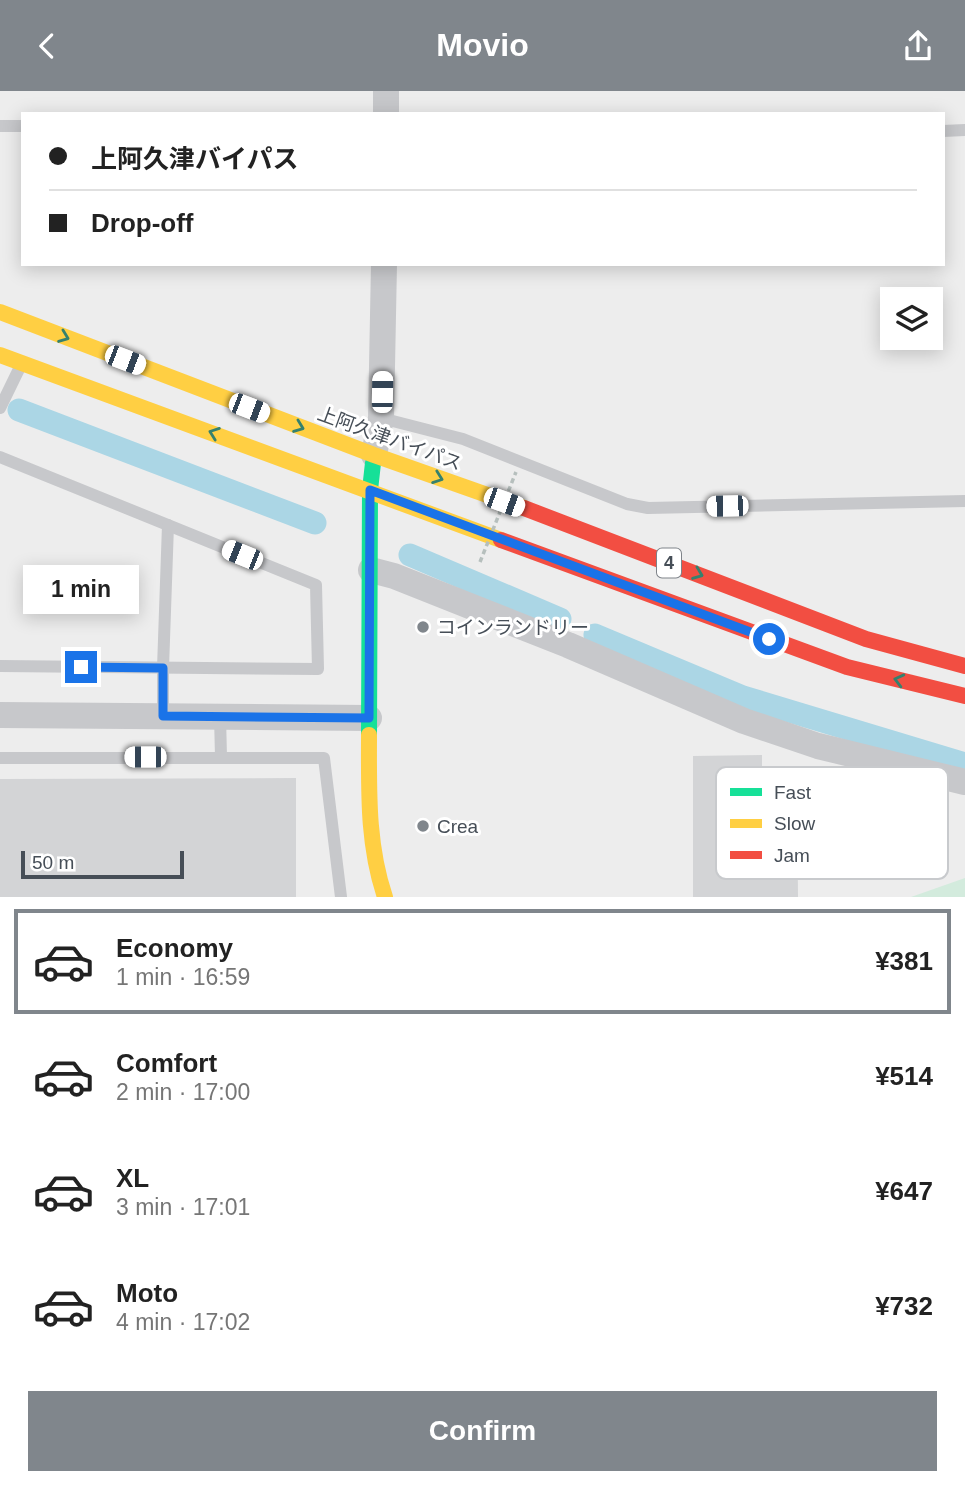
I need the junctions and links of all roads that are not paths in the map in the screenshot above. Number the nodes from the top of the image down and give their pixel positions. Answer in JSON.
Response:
{"nodes":[{"id":1,"x":386,"y":91,"type":"edge"},
{"id":2,"x":386,"y":112,"type":"edge"},
{"id":3,"x":0,"y":126,"type":"edge"},
{"id":4,"x":21,"y":126,"type":"edge"},
{"id":5,"x":965,"y":130,"type":"edge"},
{"id":6,"x":945,"y":131,"type":"edge"},
{"id":7,"x":384,"y":266,"type":"edge"},
{"id":8,"x":0,"y":312,"type":"edge"},
{"id":9,"x":0,"y":355,"type":"edge"},
{"id":10,"x":21,"y":363,"type":"junction"},
{"id":11,"x":0,"y":408,"type":"edge"},
{"id":12,"x":381,"y":418,"type":"junction"},
{"id":13,"x":374,"y":455,"type":"junction"},
{"id":14,"x":0,"y":457,"type":"edge"},
{"id":15,"x":370,"y":490,"type":"junction"},
{"id":16,"x":965,"y":501,"type":"edge"},
{"id":17,"x":168,"y":525,"type":"junction"},
{"id":18,"x":371,"y":570,"type":"junction"},
{"id":19,"x":0,"y":666,"type":"edge"},
{"id":20,"x":965,"y":666,"type":"edge"},
{"id":21,"x":163,"y":668,"type":"junction"},
{"id":22,"x":965,"y":696,"type":"edge"},
{"id":23,"x":0,"y":715,"type":"edge"},
{"id":24,"x":163,"y":716,"type":"junction"},
{"id":25,"x":220,"y":716,"type":"junction"},
{"id":26,"x":369,"y":718,"type":"junction"},
{"id":27,"x":221,"y":757,"type":"junction"},
{"id":28,"x":0,"y":758,"type":"edge"},
{"id":29,"x":904,"y":767,"type":"edge"},
{"id":30,"x":948,"y":778,"type":"edge"},
{"id":31,"x":965,"y":782,"type":"edge"},
{"id":32,"x":341,"y":897,"type":"edge"},
{"id":33,"x":385,"y":897,"type":"edge"}],
"edges":[{"from":1,"to":2,"type":"street"},
{"from":3,"to":4,"type":"lane"},
{"from":5,"to":6,"type":"lane"},
{"from":7,"to":12,"type":"street"},
{"from":8,"to":13,"type":"main road","name":"上阿久津バイパス","number":"4","one_way":true},
{"from":9,"to":10,"type":"main road","number":"4"},
{"from":10,"to":11,"type":"lane"},
{"from":15,"to":10,"type":"main road","number":"4","one_way":true},
{"from":12,"to":13,"type":"street"},
{"from":12,"to":16,"type":"lane"},
{"from":13,"to":15,"type":"main road"},
{"from":13,"to":20,"type":"main road","name":"上阿久津バイパス","number":"4","one_way":true},
{"from":14,"to":17,"type":"lane"},
{"from":15,"to":18,"type":"main road"},
{"from":22,"to":15,"type":"main road","number":"4","one_way":true},
{"from":17,"to":21,"type":"lane"},
{"from":17,"to":21,"type":"lane"},
{"from":18,"to":26,"type":"main road"},
{"from":18,"to":29,"type":"street"},
{"from":19,"to":21,"type":"lane"},
{"from":21,"to":24,"type":"lane"},
{"from":23,"to":24,"type":"street"},
{"from":24,"to":25,"type":"street"},
{"from":25,"to":26,"type":"street"},
{"from":25,"to":27,"type":"lane"},
{"from":26,"to":33,"type":"main road"},
{"from":27,"to":28,"type":"lane"},
{"from":27,"to":32,"type":"lane"},
{"from":30,"to":31,"type":"street"}]}
